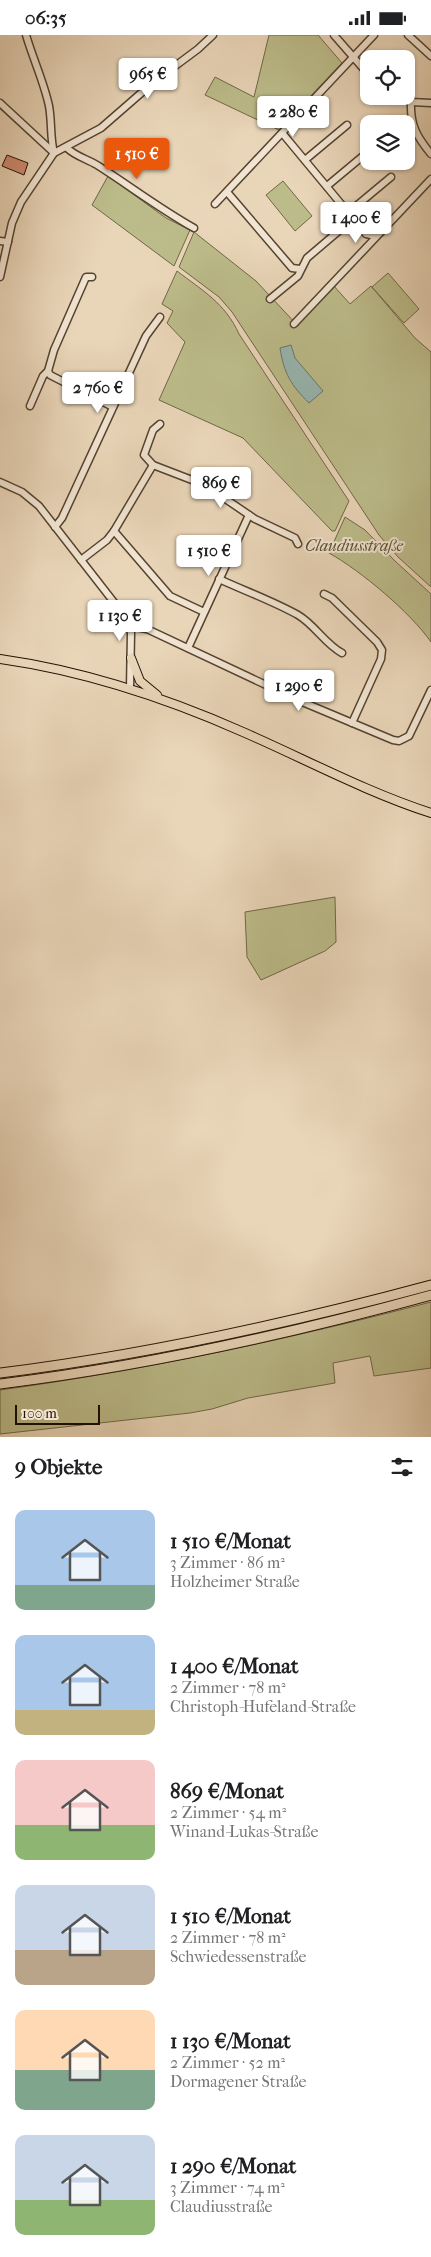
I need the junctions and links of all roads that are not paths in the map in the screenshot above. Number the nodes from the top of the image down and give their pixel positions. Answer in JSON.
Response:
{"nodes":[{"id":1,"x":26,"y":35,"type":"edge"},
{"id":2,"x":213,"y":35,"type":"edge"},
{"id":3,"x":334,"y":35,"type":"edge"},
{"id":4,"x":374,"y":35,"type":"edge"},
{"id":5,"x":408,"y":35,"type":"edge"},
{"id":6,"x":431,"y":56,"type":"edge"},
{"id":7,"x":353,"y":57,"type":"junction"},
{"id":8,"x":360,"y":65,"type":"edge"},
{"id":9,"x":415,"y":102,"type":"edge"},
{"id":10,"x":0,"y":103,"type":"edge"},
{"id":11,"x":431,"y":103,"type":"edge"},
{"id":12,"x":412,"y":105,"type":"edge"},
{"id":13,"x":347,"y":125,"type":"dead end"},
{"id":14,"x":282,"y":133,"type":"junction"},
{"id":15,"x":67,"y":148,"type":"junction"},
{"id":16,"x":54,"y":153,"type":"junction"},
{"id":17,"x":431,"y":154,"type":"edge"},
{"id":18,"x":360,"y":158,"type":"edge"},
{"id":19,"x":305,"y":160,"type":"junction"},
{"id":20,"x":391,"y":177,"type":"dead end"},
{"id":21,"x":431,"y":179,"type":"edge"},
{"id":22,"x":327,"y":186,"type":"junction"},
{"id":23,"x":227,"y":192,"type":"junction"},
{"id":24,"x":216,"y":204,"type":"dead end"},
{"id":25,"x":351,"y":215,"type":"junction"},
{"id":26,"x":194,"y":228,"type":"dead end"},
{"id":27,"x":376,"y":236,"type":"junction"},
{"id":28,"x":0,"y":241,"type":"edge"},
{"id":29,"x":8,"y":242,"type":"junction"},
{"id":30,"x":300,"y":269,"type":"junction"},
{"id":31,"x":0,"y":277,"type":"edge"},
{"id":32,"x":92,"y":277,"type":"dead end"},
{"id":33,"x":270,"y":299,"type":"dead end"},
{"id":34,"x":160,"y":317,"type":"dead end"},
{"id":35,"x":294,"y":324,"type":"dead end"},
{"id":36,"x":48,"y":371,"type":"junction"},
{"id":37,"x":30,"y":407,"type":"dead end"},
{"id":38,"x":113,"y":407,"type":"junction"},
{"id":39,"x":160,"y":424,"type":"dead end"},
{"id":40,"x":153,"y":465,"type":"junction"},
{"id":41,"x":0,"y":482,"type":"edge"},
{"id":42,"x":249,"y":515,"type":"junction"},
{"id":43,"x":55,"y":527,"type":"junction"},
{"id":44,"x":114,"y":531,"type":"junction"},
{"id":45,"x":298,"y":544,"type":"dead end"},
{"id":46,"x":81,"y":560,"type":"junction"},
{"id":47,"x":219,"y":579,"type":"junction"},
{"id":48,"x":324,"y":594,"type":"dead end"},
{"id":49,"x":204,"y":612,"type":"junction"},
{"id":50,"x":130,"y":626,"type":"junction"},
{"id":51,"x":188,"y":647,"type":"junction"},
{"id":52,"x":342,"y":653,"type":"dead end"},
{"id":53,"x":130,"y":658,"type":"junction"},
{"id":54,"x":0,"y":659,"type":"edge"},
{"id":55,"x":130,"y":688,"type":"junction"},
{"id":56,"x":431,"y":690,"type":"edge"},
{"id":57,"x":160,"y":698,"type":"junction"},
{"id":58,"x":352,"y":723,"type":"junction"},
{"id":59,"x":431,"y":813,"type":"edge"},
{"id":60,"x":431,"y":1285,"type":"edge"},
{"id":61,"x":431,"y":1295,"type":"edge"},
{"id":62,"x":0,"y":1373,"type":"edge"},
{"id":63,"x":0,"y":1383,"type":"edge"}],
"edges":[{"from":1,"to":16,"type":"street"},
{"from":2,"to":15,"type":"street"},
{"from":3,"to":7,"type":"street"},
{"from":4,"to":7,"type":"street"},
{"from":5,"to":6,"type":"street"},
{"from":7,"to":8,"type":"street"},
{"from":7,"to":14,"type":"street"},
{"from":9,"to":11,"type":"street"},
{"from":10,"to":16,"type":"street"},
{"from":12,"to":17,"type":"street"},
{"from":13,"to":19,"type":"street"},
{"from":14,"to":19,"type":"street"},
{"from":14,"to":23,"type":"street"},
{"from":15,"to":16,"type":"street"},
{"from":15,"to":26,"type":"street"},
{"from":16,"to":29,"type":"street"},
{"from":18,"to":22,"type":"street"},
{"from":19,"to":22,"type":"street"},
{"from":20,"to":25,"type":"street"},
{"from":21,"to":27,"type":"street"},
{"from":22,"to":25,"type":"street"},
{"from":23,"to":24,"type":"street"},
{"from":23,"to":30,"type":"street"},
{"from":25,"to":27,"type":"street"},
{"from":25,"to":30,"type":"street"},
{"from":27,"to":35,"type":"street"},
{"from":28,"to":29,"type":"street"},
{"from":29,"to":31,"type":"street"},
{"from":30,"to":33,"type":"street"},
{"from":32,"to":36,"type":"street"},
{"from":34,"to":38,"type":"street"},
{"from":36,"to":37,"type":"street"},
{"from":36,"to":38,"type":"street"},
{"from":38,"to":43,"type":"street"},
{"from":39,"to":40,"type":"street"},
{"from":40,"to":42,"type":"street"},
{"from":40,"to":44,"type":"street"},
{"from":41,"to":43,"type":"street"},
{"from":42,"to":45,"type":"street"},
{"from":42,"to":47,"type":"street"},
{"from":43,"to":46,"type":"street"},
{"from":44,"to":46,"type":"street"},
{"from":44,"to":49,"type":"street"},
{"from":46,"to":50,"type":"street"},
{"from":47,"to":49,"type":"street"},
{"from":47,"to":52,"type":"street"},
{"from":48,"to":58,"type":"street"},
{"from":49,"to":51,"type":"street"},
{"from":50,"to":51,"type":"street"},
{"from":50,"to":53,"type":"street"},
{"from":51,"to":58,"type":"street"},
{"from":53,"to":55,"type":"street"},
{"from":53,"to":57,"type":"main road"},
{"from":54,"to":55,"type":"main road"},
{"from":55,"to":57,"type":"main road"},
{"from":56,"to":58,"type":"street"},
{"from":57,"to":59,"type":"main road"},
{"from":60,"to":62,"type":"highway"},
{"from":61,"to":63,"type":"highway"}]}
